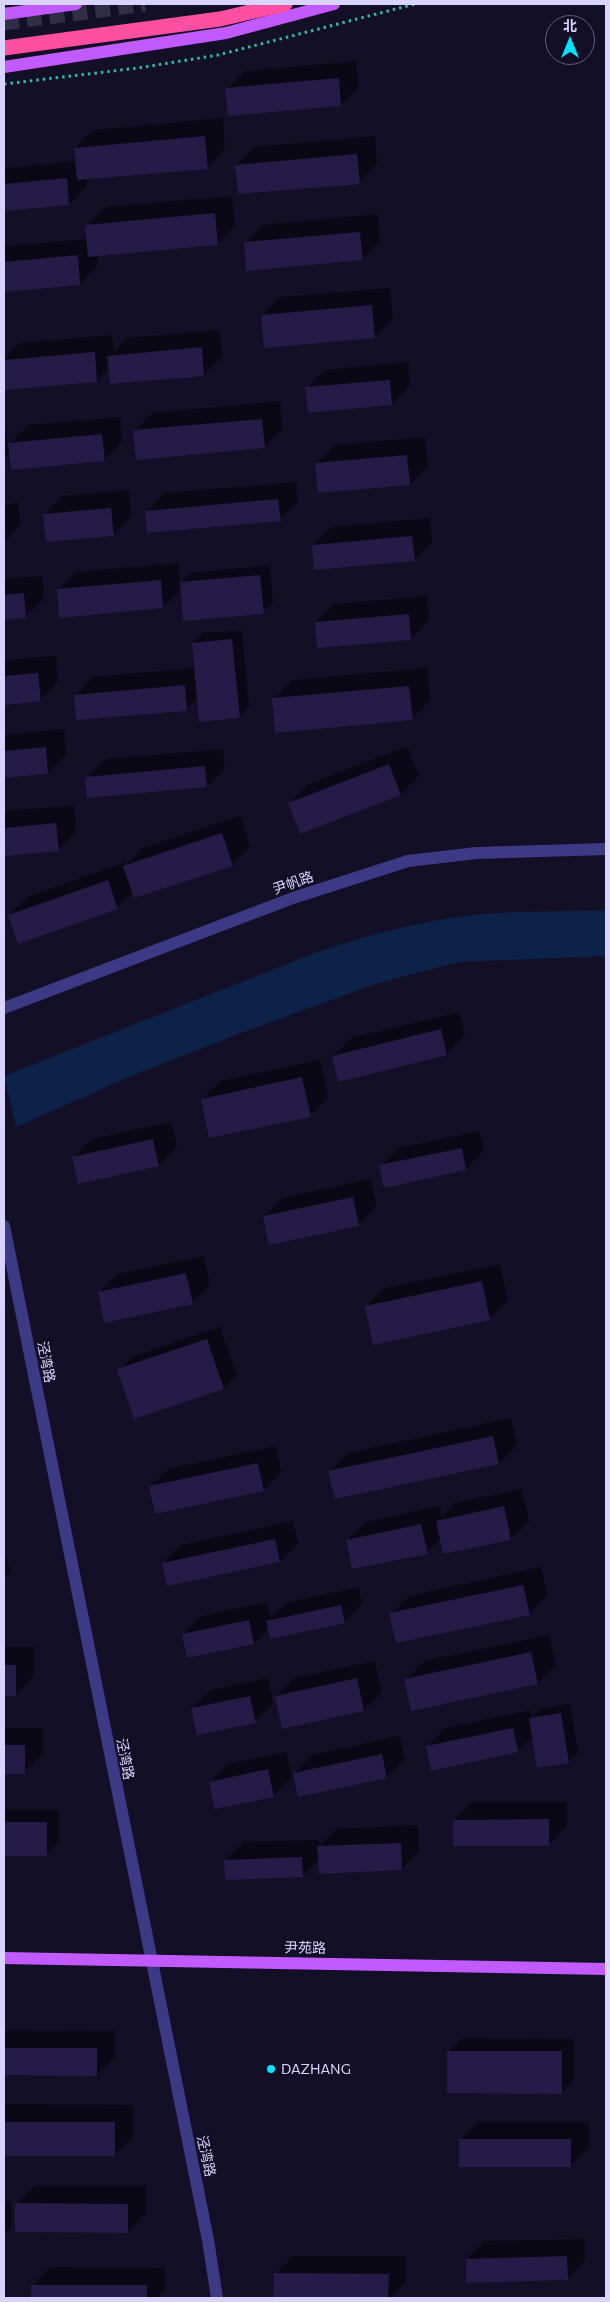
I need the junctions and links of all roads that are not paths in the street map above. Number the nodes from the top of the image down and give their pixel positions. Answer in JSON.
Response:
{"nodes":[{"id":1,"x":76,"y":4,"type":"edge"},
{"id":2,"x":285,"y":4,"type":"edge"},
{"id":3,"x":334,"y":4,"type":"edge"},
{"id":4,"x":4,"y":14,"type":"edge"},
{"id":5,"x":4,"y":48,"type":"edge"},
{"id":6,"x":4,"y":67,"type":"edge"},
{"id":7,"x":606,"y":849,"type":"edge"},
{"id":8,"x":4,"y":1008,"type":"edge"},
{"id":9,"x":4,"y":1226,"type":"edge"},
{"id":10,"x":4,"y":1958,"type":"edge"},
{"id":11,"x":150,"y":1960,"type":"junction"},
{"id":12,"x":606,"y":1968,"type":"edge"},
{"id":13,"x":217,"y":2298,"type":"edge"}],
"edges":[{"from":1,"to":4,"type":"main road"},
{"from":2,"to":5,"type":"highway"},
{"from":3,"to":6,"type":"main road"},
{"from":7,"to":8,"type":"street","name":"尹帆路"},
{"from":9,"to":11,"type":"street","name":"泾湾路"},
{"from":10,"to":11,"type":"main road","name":"尹苑路"},
{"from":11,"to":12,"type":"main road","name":"尹苑路"},
{"from":11,"to":13,"type":"street","name":"泾湾路"}]}
